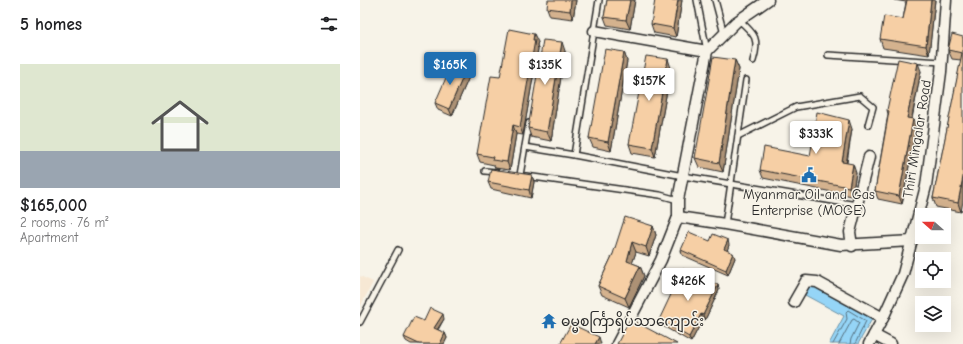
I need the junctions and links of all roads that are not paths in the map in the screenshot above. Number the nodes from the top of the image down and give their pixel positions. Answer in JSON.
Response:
{"nodes":[{"id":1,"x":599,"y":0,"type":"edge"},
{"id":2,"x":696,"y":0,"type":"edge"},
{"id":3,"x":714,"y":0,"type":"edge"},
{"id":4,"x":768,"y":0,"type":"edge"},
{"id":5,"x":946,"y":0,"type":"edge"},
{"id":6,"x":739,"y":20,"type":"junction"},
{"id":7,"x":594,"y":31,"type":"junction"},
{"id":8,"x":724,"y":34,"type":"junction"},
{"id":9,"x":944,"y":34,"type":"junction"},
{"id":10,"x":956,"y":36,"type":"edge"},
{"id":11,"x":707,"y":51,"type":"junction"},
{"id":12,"x":828,"y":55,"type":"dead end"},
{"id":13,"x":753,"y":61,"type":"dead end"},
{"id":14,"x":942,"y":62,"type":"junction"},
{"id":15,"x":746,"y":80,"type":"dead end"},
{"id":16,"x":530,"y":118,"type":"edge"},
{"id":17,"x":868,"y":125,"type":"dead end"},
{"id":18,"x":738,"y":136,"type":"junction"},
{"id":19,"x":525,"y":147,"type":"junction"},
{"id":20,"x":574,"y":155,"type":"junction"},
{"id":21,"x":869,"y":157,"type":"dead end"},
{"id":22,"x":486,"y":171,"type":"dead end"},
{"id":23,"x":499,"y":172,"type":"edge"},
{"id":24,"x":513,"y":174,"type":"edge"},
{"id":25,"x":520,"y":175,"type":"junction"},
{"id":26,"x":683,"y":176,"type":"junction"},
{"id":27,"x":730,"y":184,"type":"junction"},
{"id":28,"x":678,"y":200,"type":"junction"},
{"id":29,"x":857,"y":205,"type":"junction"},
{"id":30,"x":678,"y":217,"type":"junction"},
{"id":31,"x":725,"y":224,"type":"junction"},
{"id":32,"x":912,"y":241,"type":"junction"},
{"id":33,"x":852,"y":246,"type":"junction"},
{"id":34,"x":398,"y":250,"type":"dead end"},
{"id":35,"x":794,"y":302,"type":"dead end"},
{"id":36,"x":883,"y":318,"type":"junction"},
{"id":37,"x":360,"y":322,"type":"edge"},
{"id":38,"x":874,"y":335,"type":"junction"},
{"id":39,"x":616,"y":344,"type":"edge"},
{"id":40,"x":869,"y":344,"type":"edge"},
{"id":41,"x":891,"y":344,"type":"edge"}],
"edges":[{"from":1,"to":7,"type":"lane"},
{"from":2,"to":11,"type":"lane"},
{"from":3,"to":8,"type":"lane"},
{"from":4,"to":6,"type":"street"},
{"from":5,"to":9,"type":"street","name":"Thiri Mingalar Road"},
{"from":6,"to":8,"type":"street"},
{"from":6,"to":13,"type":"lane"},
{"from":7,"to":11,"type":"street"},
{"from":7,"to":20,"type":"lane"},
{"from":8,"to":11,"type":"street"},
{"from":9,"to":10,"type":"street"},
{"from":9,"to":14,"type":"street","name":"Thiri Mingalar Road"},
{"from":11,"to":26,"type":"street"},
{"from":12,"to":14,"type":"lane"},
{"from":14,"to":32,"type":"street","name":"Thiri Mingalar Road"},
{"from":15,"to":18,"type":"lane"},
{"from":16,"to":19,"type":"lane"},
{"from":17,"to":18,"type":"lane"},
{"from":18,"to":27,"type":"lane"},
{"from":19,"to":20,"type":"lane"},
{"from":19,"to":25,"type":"lane"},
{"from":20,"to":26,"type":"lane"},
{"from":21,"to":29,"type":"street"},
{"from":22,"to":23,"type":"lane"},
{"from":24,"to":25,"type":"lane"},
{"from":25,"to":28,"type":"lane"},
{"from":26,"to":27,"type":"lane"},
{"from":26,"to":28,"type":"street"},
{"from":27,"to":29,"type":"lane"},
{"from":27,"to":31,"type":"lane"},
{"from":28,"to":30,"type":"street"},
{"from":29,"to":33,"type":"street"},
{"from":30,"to":31,"type":"street"},
{"from":30,"to":39,"type":"street"},
{"from":31,"to":33,"type":"street"},
{"from":32,"to":33,"type":"street"},
{"from":32,"to":36,"type":"street","name":"Thiri Mingalar Road"},
{"from":34,"to":37,"type":"lane"},
{"from":35,"to":36,"type":"street"},
{"from":36,"to":38,"type":"street","name":"Thiri Mingalar Road"},
{"from":38,"to":40,"type":"street","name":"Thiri Mingalar Road"},
{"from":38,"to":41,"type":"street"}]}
